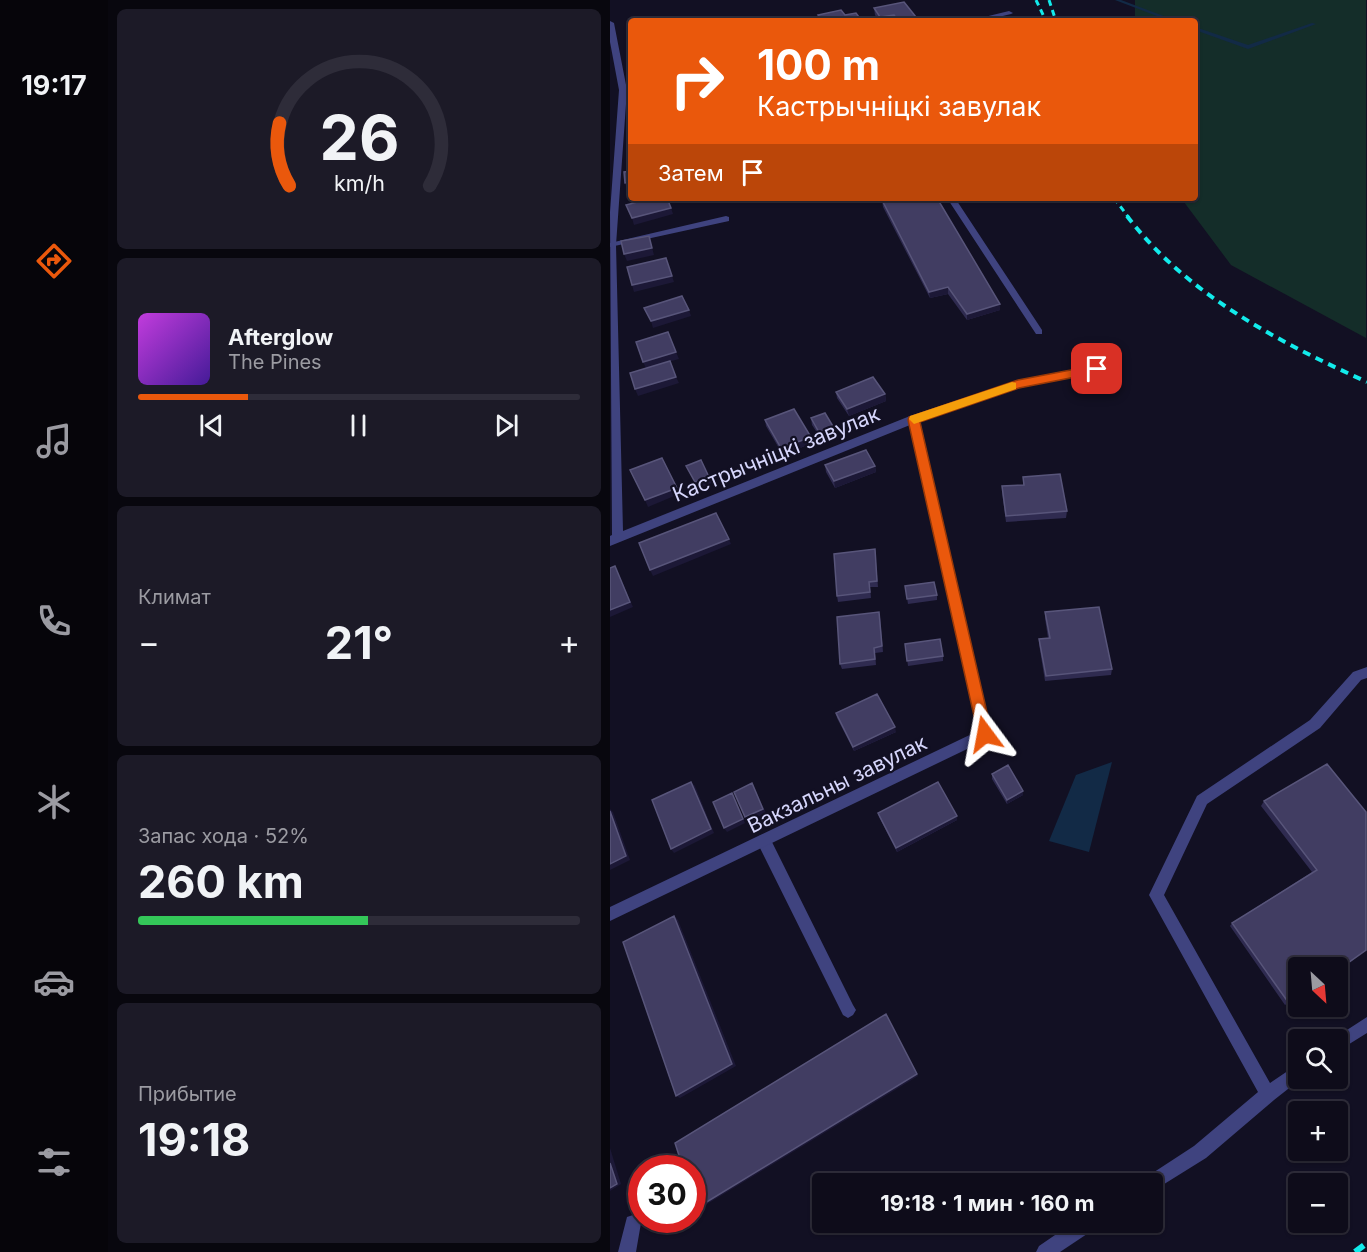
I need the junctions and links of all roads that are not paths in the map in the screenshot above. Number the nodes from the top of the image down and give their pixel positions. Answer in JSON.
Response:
{"nodes":[{"id":1,"x":1009,"y":13,"type":"dead end"},
{"id":2,"x":986,"y":18,"type":"edge"},
{"id":3,"x":610,"y":23,"type":"edge"},
{"id":4,"x":627,"y":89,"type":"edge"},
{"id":5,"x":953,"y":201,"type":"edge"},
{"id":6,"x":726,"y":219,"type":"dead end"},
{"id":7,"x":612,"y":245,"type":"junction"},
{"id":8,"x":1039,"y":332,"type":"dead end"},
{"id":9,"x":1097,"y":369,"type":"dead end"},
{"id":10,"x":914,"y":420,"type":"junction"},
{"id":11,"x":614,"y":539,"type":"edge"},
{"id":12,"x":1366,"y":672,"type":"edge"},
{"id":13,"x":764,"y":841,"type":"junction"},
{"id":14,"x":610,"y":915,"type":"edge"},
{"id":15,"x":848,"y":1010,"type":"dead end"},
{"id":16,"x":1366,"y":1024,"type":"edge"},
{"id":17,"x":1348,"y":1037,"type":"edge"},
{"id":18,"x":1288,"y":1079,"type":"edge"},
{"id":19,"x":1268,"y":1094,"type":"junction"},
{"id":20,"x":1163,"y":1176,"type":"edge"},
{"id":21,"x":631,"y":1233,"type":"edge"},
{"id":22,"x":1074,"y":1233,"type":"edge"},
{"id":23,"x":627,"y":1252,"type":"edge"},
{"id":24,"x":1045,"y":1252,"type":"edge"}],
"edges":[{"from":1,"to":2,"type":"street"},
{"from":3,"to":4,"type":"street"},
{"from":4,"to":7,"type":"street"},
{"from":5,"to":8,"type":"street"},
{"from":6,"to":7,"type":"street"},
{"from":7,"to":11,"type":"street"},
{"from":9,"to":10,"type":"street","name":"Кастрычніцкі завулак"},
{"from":10,"to":11,"type":"street","name":"Кастрычніцкі завулак"},
{"from":10,"to":13,"type":"street","name":"Вакзальны завулак"},
{"from":12,"to":19,"type":"street"},
{"from":13,"to":14,"type":"street","name":"Вакзальны завулак"},
{"from":13,"to":15,"type":"street"},
{"from":16,"to":17,"type":"street"},
{"from":18,"to":19,"type":"street"},
{"from":19,"to":20,"type":"street"},
{"from":21,"to":23,"type":"street"},
{"from":22,"to":24,"type":"street"}]}
